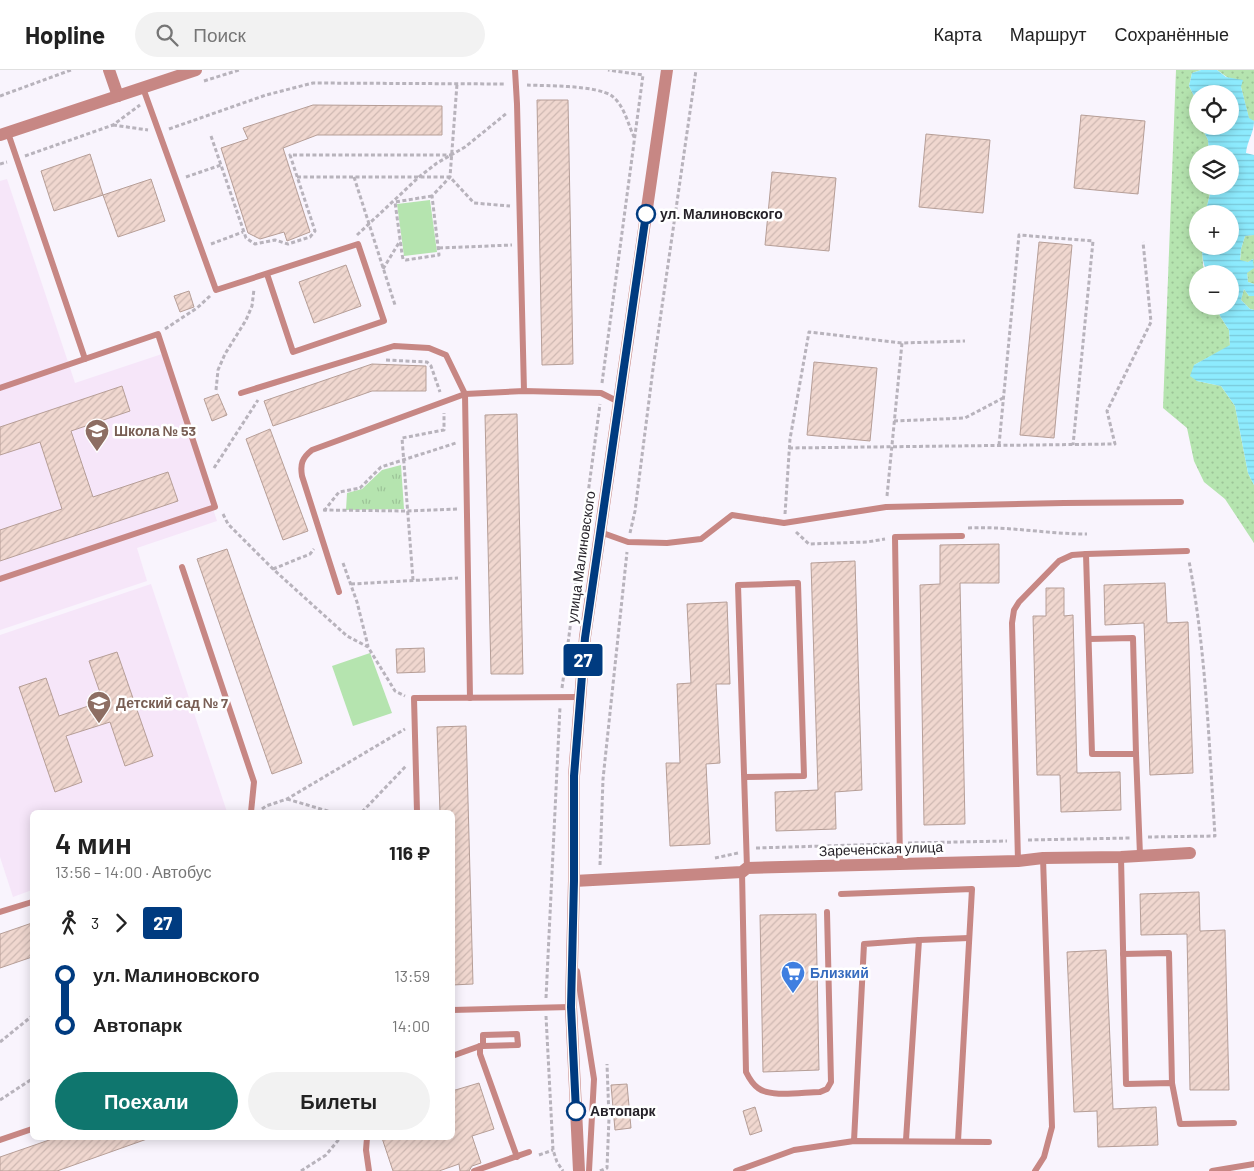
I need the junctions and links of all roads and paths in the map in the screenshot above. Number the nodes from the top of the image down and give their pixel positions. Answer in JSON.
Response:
{"nodes":[{"id":1,"x":71,"y":70,"type":"edge"},
{"id":2,"x":108,"y":70,"type":"edge"},
{"id":3,"x":196,"y":70,"type":"edge"},
{"id":4,"x":239,"y":70,"type":"edge"},
{"id":5,"x":515,"y":70,"type":"edge"},
{"id":6,"x":667,"y":70,"type":"edge"},
{"id":7,"x":696,"y":70,"type":"edge"},
{"id":8,"x":202,"y":82,"type":"dead end"},
{"id":9,"x":457,"y":84,"type":"junction"},
{"id":10,"x":516,"y":84,"type":"junction"},
{"id":11,"x":145,"y":94,"type":"junction"},
{"id":12,"x":0,"y":96,"type":"edge"},
{"id":13,"x":118,"y":96,"type":"junction"},
{"id":14,"x":517,"y":104,"type":"junction"},
{"id":15,"x":113,"y":124,"type":"junction"},
{"id":16,"x":159,"y":132,"type":"junction"},
{"id":17,"x":4,"y":134,"type":"edge"},
{"id":18,"x":211,"y":136,"type":"dead end"},
{"id":19,"x":634,"y":138,"type":"dead end"},
{"id":20,"x":452,"y":155,"type":"junction"},
{"id":21,"x":17,"y":158,"type":"junction"},
{"id":22,"x":0,"y":164,"type":"edge"},
{"id":23,"x":221,"y":165,"type":"junction"},
{"id":24,"x":297,"y":177,"type":"junction"},
{"id":25,"x":354,"y":177,"type":"junction"},
{"id":26,"x":419,"y":177,"type":"junction"},
{"id":27,"x":450,"y":177,"type":"junction"},
{"id":28,"x":188,"y":186,"type":"dead end"},
{"id":29,"x":432,"y":196,"type":"junction"},
{"id":30,"x":518,"y":207,"type":"junction"},
{"id":31,"x":369,"y":224,"type":"junction"},
{"id":32,"x":243,"y":232,"type":"junction"},
{"id":33,"x":400,"y":241,"type":"junction"},
{"id":34,"x":1143,"y":242,"type":"dead end"},
{"id":35,"x":209,"y":244,"type":"dead end"},
{"id":36,"x":520,"y":244,"type":"junction"},
{"id":37,"x":439,"y":248,"type":"junction"},
{"id":38,"x":342,"y":249,"type":"junction"},
{"id":39,"x":383,"y":269,"type":"junction"},
{"id":40,"x":268,"y":274,"type":"junction"},
{"id":41,"x":252,"y":279,"type":"junction"},
{"id":42,"x":216,"y":290,"type":"junction"},
{"id":43,"x":395,"y":304,"type":"dead end"},
{"id":44,"x":158,"y":334,"type":"junction"},
{"id":45,"x":965,"y":342,"type":"dead end"},
{"id":46,"x":902,"y":343,"type":"junction"},
{"id":47,"x":85,"y":359,"type":"junction"},
{"id":48,"x":380,"y":360,"type":"dead end"},
{"id":49,"x":0,"y":388,"type":"edge"},
{"id":50,"x":216,"y":390,"type":"dead end"},
{"id":51,"x":524,"y":391,"type":"junction"},
{"id":52,"x":241,"y":393,"type":"dead end"},
{"id":53,"x":465,"y":394,"type":"junction"},
{"id":54,"x":258,"y":398,"type":"dead end"},
{"id":55,"x":1003,"y":398,"type":"junction"},
{"id":56,"x":442,"y":402,"type":"junction"},
{"id":57,"x":619,"y":402,"type":"junction"},
{"id":58,"x":894,"y":421,"type":"junction"},
{"id":59,"x":466,"y":441,"type":"junction"},
{"id":60,"x":1073,"y":444,"type":"junction"},
{"id":61,"x":999,"y":445,"type":"junction"},
{"id":62,"x":892,"y":446,"type":"junction"},
{"id":63,"x":789,"y":448,"type":"junction"},
{"id":64,"x":404,"y":460,"type":"junction"},
{"id":65,"x":210,"y":475,"type":"dead end"},
{"id":66,"x":1181,"y":502,"type":"dead end"},
{"id":67,"x":220,"y":507,"type":"dead end"},
{"id":68,"x":886,"y":507,"type":"junction"},
{"id":69,"x":312,"y":509,"type":"junction"},
{"id":70,"x":467,"y":509,"type":"junction"},
{"id":71,"x":324,"y":510,"type":"junction"},
{"id":72,"x":408,"y":511,"type":"junction"},
{"id":73,"x":784,"y":523,"type":"junction"},
{"id":74,"x":319,"y":530,"type":"junction"},
{"id":75,"x":600,"y":532,"type":"junction"},
{"id":76,"x":961,"y":532,"type":"joint"},
{"id":77,"x":1087,"y":534,"type":"dead end"},
{"id":78,"x":895,"y":537,"type":"junction"},
{"id":79,"x":628,"y":542,"type":"junction"},
{"id":80,"x":1187,"y":551,"type":"joint"},
{"id":81,"x":1086,"y":554,"type":"junction"},
{"id":82,"x":182,"y":567,"type":"dead end"},
{"id":83,"x":272,"y":569,"type":"junction"},
{"id":84,"x":468,"y":578,"type":"junction"},
{"id":85,"x":0,"y":579,"type":"edge"},
{"id":86,"x":412,"y":580,"type":"junction"},
{"id":87,"x":351,"y":584,"type":"dead end"},
{"id":88,"x":339,"y":592,"type":"dead end"},
{"id":89,"x":1089,"y":639,"type":"junction"},
{"id":90,"x":580,"y":696,"type":"junction"},
{"id":91,"x":409,"y":697,"type":"dead end"},
{"id":92,"x":470,"y":698,"type":"junction"},
{"id":93,"x":410,"y":725,"type":"dead end"},
{"id":94,"x":1136,"y":754,"type":"junction"},
{"id":95,"x":416,"y":765,"type":"junction"},
{"id":96,"x":745,"y":777,"type":"junction"},
{"id":97,"x":287,"y":798,"type":"junction"},
{"id":98,"x":311,"y":806,"type":"junction"},
{"id":99,"x":251,"y":810,"type":"edge"},
{"id":100,"x":261,"y":810,"type":"edge"},
{"id":101,"x":312,"y":810,"type":"edge"},
{"id":102,"x":324,"y":810,"type":"edge"},
{"id":103,"x":364,"y":810,"type":"edge"},
{"id":104,"x":417,"y":810,"type":"edge"},
{"id":105,"x":1139,"y":838,"type":"junction"},
{"id":106,"x":1018,"y":841,"type":"junction"},
{"id":107,"x":901,"y":844,"type":"junction"},
{"id":108,"x":747,"y":851,"type":"junction"},
{"id":109,"x":1190,"y":853,"type":"dead end"},
{"id":110,"x":1140,"y":855,"type":"junction"},
{"id":111,"x":1121,"y":857,"type":"junction"},
{"id":112,"x":1044,"y":858,"type":"junction"},
{"id":113,"x":712,"y":859,"type":"dead end"},
{"id":114,"x":1018,"y":861,"type":"junction"},
{"id":115,"x":900,"y":863,"type":"junction"},
{"id":116,"x":600,"y":865,"type":"dead end"},
{"id":117,"x":744,"y":870,"type":"junction"},
{"id":118,"x":574,"y":881,"type":"junction"},
{"id":119,"x":841,"y":894,"type":"dead end"},
{"id":120,"x":30,"y":903,"type":"edge"},
{"id":121,"x":0,"y":912,"type":"edge"},
{"id":122,"x":827,"y":912,"type":"dead end"},
{"id":123,"x":969,"y":938,"type":"junction"},
{"id":124,"x":919,"y":940,"type":"junction"},
{"id":125,"x":572,"y":943,"type":"junction"},
{"id":126,"x":1123,"y":954,"type":"junction"},
{"id":127,"x":571,"y":1007,"type":"junction"},
{"id":128,"x":455,"y":1010,"type":"edge"},
{"id":129,"x":30,"y":1018,"type":"edge"},
{"id":130,"x":0,"y":1042,"type":"edge"},
{"id":131,"x":482,"y":1046,"type":"junction"},
{"id":132,"x":455,"y":1055,"type":"edge"},
{"id":133,"x":607,"y":1064,"type":"dead end"},
{"id":134,"x":30,"y":1080,"type":"edge"},
{"id":135,"x":1172,"y":1083,"type":"junction"},
{"id":136,"x":0,"y":1100,"type":"edge"},
{"id":137,"x":1234,"y":1123,"type":"dead end"},
{"id":138,"x":30,"y":1130,"type":"edge"},
{"id":139,"x":0,"y":1140,"type":"edge"},
{"id":140,"x":338,"y":1140,"type":"edge"},
{"id":141,"x":367,"y":1140,"type":"edge"},
{"id":142,"x":906,"y":1140,"type":"junction"},
{"id":143,"x":854,"y":1141,"type":"junction"},
{"id":144,"x":958,"y":1142,"type":"junction"},
{"id":145,"x":989,"y":1142,"type":"dead end"},
{"id":146,"x":553,"y":1150,"type":"dead end"},
{"id":147,"x":529,"y":1152,"type":"dead end"},
{"id":148,"x":517,"y":1157,"type":"junction"},
{"id":149,"x":1254,"y":1164,"type":"edge"},
{"id":150,"x":302,"y":1171,"type":"edge"},
{"id":151,"x":369,"y":1171,"type":"edge"},
{"id":152,"x":474,"y":1171,"type":"edge"},
{"id":153,"x":563,"y":1171,"type":"edge"},
{"id":154,"x":579,"y":1171,"type":"edge"},
{"id":155,"x":589,"y":1171,"type":"edge"},
{"id":156,"x":600,"y":1171,"type":"edge"},
{"id":157,"x":736,"y":1171,"type":"edge"},
{"id":158,"x":1035,"y":1171,"type":"edge"},
{"id":159,"x":1212,"y":1171,"type":"edge"}],
"edges":[{"from":1,"to":12,"type":"path"},
{"from":2,"to":13,"type":"street"},
{"from":3,"to":11,"type":"street"},
{"from":4,"to":8,"type":"path"},
{"from":5,"to":10,"type":"lane"},
{"from":6,"to":57,"type":"street","name":"улица Малиновского"},
{"from":7,"to":79,"type":"path"},
{"from":9,"to":10,"type":"path"},
{"from":9,"to":16,"type":"path"},
{"from":9,"to":20,"type":"path"},
{"from":10,"to":14,"type":"lane"},
{"from":10,"to":19,"type":"path"},
{"from":11,"to":13,"type":"street"},
{"from":11,"to":15,"type":"path"},
{"from":11,"to":16,"type":"lane"},
{"from":13,"to":17,"type":"street"},
{"from":14,"to":20,"type":"path"},
{"from":14,"to":30,"type":"lane"},
{"from":15,"to":16,"type":"path"},
{"from":15,"to":21,"type":"path"},
{"from":16,"to":42,"type":"lane"},
{"from":17,"to":21,"type":"lane"},
{"from":18,"to":23,"type":"path"},
{"from":20,"to":24,"type":"path"},
{"from":20,"to":26,"type":"path"},
{"from":20,"to":27,"type":"path"},
{"from":21,"to":22,"type":"path"},
{"from":21,"to":47,"type":"lane"},
{"from":23,"to":28,"type":"path"},
{"from":23,"to":32,"type":"path"},
{"from":24,"to":25,"type":"path"},
{"from":24,"to":32,"type":"path"},
{"from":25,"to":26,"type":"path"},
{"from":25,"to":31,"type":"path"},
{"from":26,"to":27,"type":"path"},
{"from":26,"to":31,"type":"path"},
{"from":27,"to":29,"type":"path"},
{"from":27,"to":30,"type":"path"},
{"from":29,"to":33,"type":"path"},
{"from":29,"to":37,"type":"path"},
{"from":30,"to":36,"type":"lane"},
{"from":31,"to":38,"type":"path"},
{"from":31,"to":39,"type":"path"},
{"from":32,"to":35,"type":"path"},
{"from":33,"to":37,"type":"path"},
{"from":33,"to":39,"type":"path"},
{"from":34,"to":60,"type":"path"},
{"from":36,"to":37,"type":"path"},
{"from":36,"to":51,"type":"lane"},
{"from":38,"to":40,"type":"lane"},
{"from":38,"to":40,"type":"lane"},
{"from":39,"to":43,"type":"path"},
{"from":40,"to":41,"type":"lane"},
{"from":41,"to":42,"type":"lane"},
{"from":41,"to":50,"type":"path"},
{"from":42,"to":44,"type":"path"},
{"from":44,"to":47,"type":"lane"},
{"from":44,"to":85,"type":"lane"},
{"from":45,"to":46,"type":"path"},
{"from":46,"to":58,"type":"path"},
{"from":46,"to":63,"type":"path"},
{"from":47,"to":49,"type":"lane"},
{"from":48,"to":56,"type":"path"},
{"from":51,"to":53,"type":"lane"},
{"from":51,"to":57,"type":"lane"},
{"from":52,"to":53,"type":"lane"},
{"from":53,"to":56,"type":"lane"},
{"from":53,"to":59,"type":"lane"},
{"from":54,"to":65,"type":"path"},
{"from":55,"to":58,"type":"path"},
{"from":55,"to":60,"type":"path"},
{"from":55,"to":61,"type":"path"},
{"from":56,"to":64,"type":"path"},
{"from":56,"to":69,"type":"lane"},
{"from":57,"to":75,"type":"street","name":"улица Малиновского"},
{"from":58,"to":62,"type":"path"},
{"from":59,"to":64,"type":"path"},
{"from":59,"to":70,"type":"lane"},
{"from":60,"to":61,"type":"path"},
{"from":61,"to":62,"type":"path"},
{"from":62,"to":63,"type":"path"},
{"from":62,"to":68,"type":"path"},
{"from":63,"to":73,"type":"path"},
{"from":64,"to":71,"type":"path"},
{"from":64,"to":72,"type":"path"},
{"from":66,"to":68,"type":"lane"},
{"from":67,"to":83,"type":"path"},
{"from":68,"to":73,"type":"lane"},
{"from":69,"to":71,"type":"path"},
{"from":69,"to":74,"type":"lane"},
{"from":70,"to":72,"type":"path"},
{"from":70,"to":84,"type":"lane"},
{"from":71,"to":72,"type":"path"},
{"from":72,"to":86,"type":"path"},
{"from":73,"to":78,"type":"path"},
{"from":73,"to":79,"type":"lane"},
{"from":74,"to":83,"type":"path"},
{"from":74,"to":88,"type":"lane"},
{"from":75,"to":79,"type":"lane"},
{"from":75,"to":90,"type":"street","name":"улица Малиновского"},
{"from":76,"to":77,"type":"path"},
{"from":76,"to":78,"type":"lane"},
{"from":78,"to":107,"type":"lane"},
{"from":79,"to":116,"type":"path"},
{"from":80,"to":81,"type":"lane"},
{"from":80,"to":105,"type":"path"},
{"from":81,"to":89,"type":"lane"},
{"from":81,"to":106,"type":"lane"},
{"from":82,"to":99,"type":"lane"},
{"from":83,"to":91,"type":"path"},
{"from":84,"to":86,"type":"path"},
{"from":84,"to":92,"type":"lane"},
{"from":86,"to":87,"type":"path"},
{"from":89,"to":94,"type":"lane"},
{"from":89,"to":94,"type":"lane"},
{"from":90,"to":92,"type":"lane"},
{"from":90,"to":118,"type":"street","name":"улица Малиновского"},
{"from":92,"to":95,"type":"lane"},
{"from":93,"to":97,"type":"path"},
{"from":94,"to":105,"type":"lane"},
{"from":95,"to":103,"type":"path"},
{"from":95,"to":104,"type":"lane"},
{"from":96,"to":96,"type":"lane"},
{"from":96,"to":108,"type":"lane"},
{"from":97,"to":98,"type":"path"},
{"from":97,"to":100,"type":"path"},
{"from":98,"to":101,"type":"path"},
{"from":98,"to":102,"type":"path"},
{"from":105,"to":106,"type":"path"},
{"from":105,"to":110,"type":"lane"},
{"from":106,"to":107,"type":"path"},
{"from":106,"to":114,"type":"lane"},
{"from":107,"to":108,"type":"path"},
{"from":107,"to":115,"type":"lane"},
{"from":108,"to":113,"type":"path"},
{"from":108,"to":117,"type":"lane"},
{"from":109,"to":110,"type":"street","name":"Зареченская улица"},
{"from":110,"to":111,"type":"street","name":"Зареченская улица"},
{"from":111,"to":112,"type":"street","name":"Зареченская улица"},
{"from":111,"to":126,"type":"lane"},
{"from":112,"to":114,"type":"street","name":"Зареченская улица"},
{"from":112,"to":158,"type":"lane"},
{"from":114,"to":115,"type":"street","name":"Зареченская улица"},
{"from":115,"to":117,"type":"street","name":"Зареченская улица"},
{"from":117,"to":118,"type":"street","name":"Зареченская улица"},
{"from":117,"to":122,"type":"lane"},
{"from":118,"to":125,"type":"street","name":"улица Малиновского"},
{"from":119,"to":123,"type":"lane"},
{"from":120,"to":121,"type":"lane"},
{"from":123,"to":124,"type":"lane"},
{"from":123,"to":144,"type":"lane"},
{"from":124,"to":142,"type":"lane"},
{"from":124,"to":143,"type":"lane"},
{"from":125,"to":127,"type":"street","name":"улица Малиновского"},
{"from":125,"to":155,"type":"lane"},
{"from":126,"to":135,"type":"lane"},
{"from":126,"to":135,"type":"lane"},
{"from":127,"to":128,"type":"lane"},
{"from":127,"to":154,"type":"street","name":"улица Малиновского"},
{"from":129,"to":130,"type":"path"},
{"from":131,"to":131,"type":"lane"},
{"from":131,"to":132,"type":"lane"},
{"from":131,"to":148,"type":"lane"},
{"from":133,"to":156,"type":"path"},
{"from":134,"to":136,"type":"path"},
{"from":135,"to":137,"type":"lane"},
{"from":138,"to":139,"type":"lane"},
{"from":140,"to":150,"type":"path"},
{"from":141,"to":151,"type":"lane"},
{"from":142,"to":143,"type":"lane"},
{"from":142,"to":144,"type":"lane"},
{"from":143,"to":157,"type":"lane"},
{"from":144,"to":145,"type":"lane"},
{"from":146,"to":153,"type":"path"},
{"from":147,"to":148,"type":"lane"},
{"from":148,"to":152,"type":"lane"},
{"from":149,"to":159,"type":"lane"}]}
